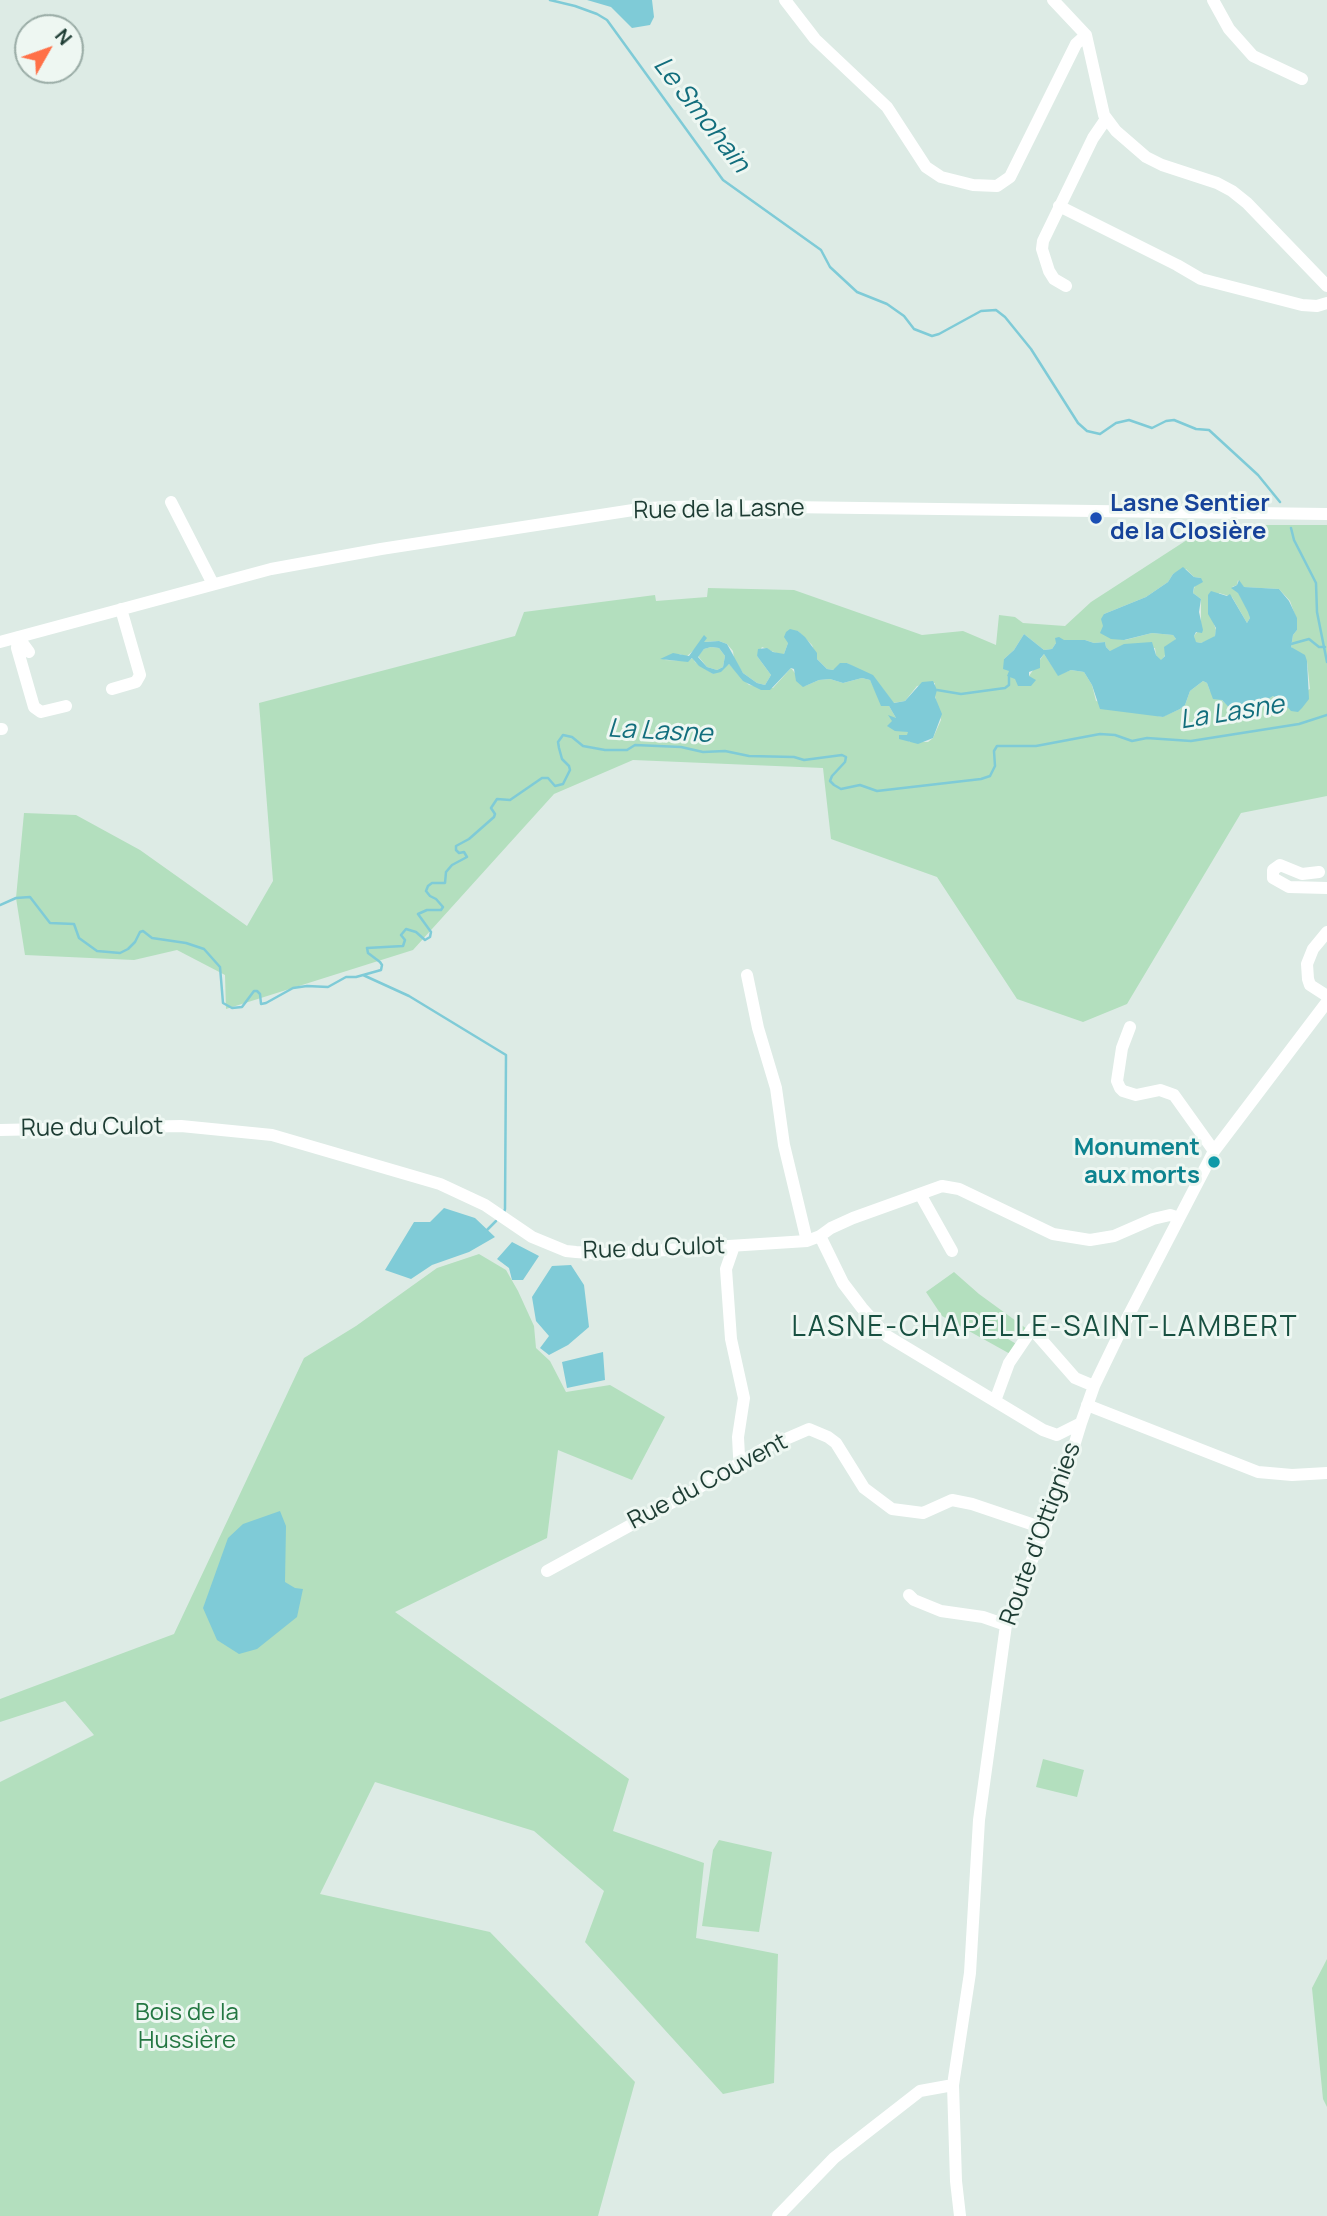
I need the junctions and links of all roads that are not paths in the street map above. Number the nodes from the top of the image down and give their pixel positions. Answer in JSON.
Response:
{"nodes":[{"id":1,"x":785,"y":0,"type":"edge"},
{"id":2,"x":1213,"y":0,"type":"edge"},
{"id":3,"x":1060,"y":3,"type":"edge"},
{"id":4,"x":1086,"y":35,"type":"junction"},
{"id":5,"x":1302,"y":79,"type":"dead end"},
{"id":6,"x":1106,"y":119,"type":"junction"},
{"id":7,"x":1059,"y":206,"type":"junction"},
{"id":8,"x":1066,"y":286,"type":"dead end"},
{"id":9,"x":1327,"y":286,"type":"edge"},
{"id":10,"x":1327,"y":303,"type":"edge"},
{"id":11,"x":171,"y":502,"type":"dead end"},
{"id":12,"x":1327,"y":514,"type":"edge"},
{"id":13,"x":213,"y":584,"type":"junction"},
{"id":14,"x":121,"y":609,"type":"junction"},
{"id":15,"x":18,"y":637,"type":"junction"},
{"id":16,"x":0,"y":642,"type":"edge"},
{"id":17,"x":29,"y":652,"type":"dead end"},
{"id":18,"x":112,"y":689,"type":"dead end"},
{"id":19,"x":66,"y":706,"type":"dead end"},
{"id":20,"x":1319,"y":872,"type":"dead end"},
{"id":21,"x":1327,"y":888,"type":"edge"},
{"id":22,"x":1327,"y":932,"type":"edge"},
{"id":23,"x":747,"y":975,"type":"dead end"},
{"id":24,"x":1327,"y":996,"type":"edge"},
{"id":25,"x":1327,"y":1002,"type":"edge"},
{"id":26,"x":1130,"y":1027,"type":"dead end"},
{"id":27,"x":0,"y":1130,"type":"edge"},
{"id":28,"x":1214,"y":1151,"type":"junction"},
{"id":29,"x":920,"y":1194,"type":"junction"},
{"id":30,"x":1179,"y":1218,"type":"junction"},
{"id":31,"x":820,"y":1236,"type":"junction"},
{"id":32,"x":807,"y":1241,"type":"junction"},
{"id":33,"x":734,"y":1246,"type":"junction"},
{"id":34,"x":953,"y":1251,"type":"dead end"},
{"id":35,"x":1094,"y":1385,"type":"junction"},
{"id":36,"x":995,"y":1401,"type":"junction"},
{"id":37,"x":1087,"y":1405,"type":"junction"},
{"id":38,"x":1081,"y":1423,"type":"junction"},
{"id":39,"x":1057,"y":1435,"type":"junction"},
{"id":40,"x":1074,"y":1445,"type":"junction"},
{"id":41,"x":742,"y":1462,"type":"junction"},
{"id":42,"x":1327,"y":1473,"type":"edge"},
{"id":43,"x":1046,"y":1529,"type":"junction"},
{"id":44,"x":547,"y":1571,"type":"dead end"},
{"id":45,"x":909,"y":1595,"type":"dead end"},
{"id":46,"x":1006,"y":1625,"type":"junction"},
{"id":47,"x":953,"y":2085,"type":"junction"},
{"id":48,"x":778,"y":2216,"type":"edge"},
{"id":49,"x":960,"y":2216,"type":"edge"}],
"edges":[{"from":1,"to":4,"type":"street"},
{"from":2,"to":5,"type":"street"},
{"from":3,"to":4,"type":"street"},
{"from":4,"to":6,"type":"street"},
{"from":6,"to":7,"type":"street"},
{"from":6,"to":9,"type":"street"},
{"from":7,"to":8,"type":"street"},
{"from":7,"to":10,"type":"street"},
{"from":11,"to":13,"type":"street"},
{"from":12,"to":13,"type":"street","name":"Rue de la Lasne"},
{"from":13,"to":14,"type":"street","name":"Rue de la Lasne"},
{"from":14,"to":15,"type":"street","name":"Rue de la Lasne"},
{"from":14,"to":18,"type":"street"},
{"from":15,"to":16,"type":"street","name":"Rue de la Lasne"},
{"from":15,"to":17,"type":"street"},
{"from":15,"to":19,"type":"street"},
{"from":20,"to":21,"type":"street"},
{"from":22,"to":24,"type":"street"},
{"from":23,"to":32,"type":"street"},
{"from":25,"to":28,"type":"street","name":"Route d'Ottignies"},
{"from":26,"to":28,"type":"street"},
{"from":27,"to":33,"type":"street","name":"Rue du Culot"},
{"from":28,"to":30,"type":"street","name":"Route d'Ottignies"},
{"from":29,"to":30,"type":"street","name":"Rue du Culot"},
{"from":29,"to":31,"type":"street","name":"Rue du Culot"},
{"from":29,"to":34,"type":"street"},
{"from":30,"to":35,"type":"street","name":"Route d'Ottignies"},
{"from":31,"to":32,"type":"street","name":"Rue du Culot"},
{"from":31,"to":36,"type":"street"},
{"from":32,"to":33,"type":"street","name":"Rue du Culot"},
{"from":33,"to":41,"type":"street"},
{"from":35,"to":36,"type":"street"},
{"from":35,"to":37,"type":"street","name":"Route d'Ottignies"},
{"from":36,"to":39,"type":"street"},
{"from":37,"to":38,"type":"street","name":"Route d'Ottignies"},
{"from":37,"to":42,"type":"street"},
{"from":38,"to":39,"type":"street"},
{"from":38,"to":40,"type":"street","name":"Route d'Ottignies"},
{"from":39,"to":40,"type":"street"},
{"from":40,"to":43,"type":"street","name":"Route d'Ottignies"},
{"from":41,"to":43,"type":"street","name":"Rue du Couvent"},
{"from":41,"to":44,"type":"street","name":"Rue du Couvent"},
{"from":43,"to":46,"type":"street","name":"Route d'Ottignies"},
{"from":45,"to":46,"type":"street"},
{"from":46,"to":47,"type":"street","name":"Route d'Ottignies"},
{"from":47,"to":48,"type":"street"},
{"from":47,"to":49,"type":"street","name":"Route d'Ottignies"}]}
